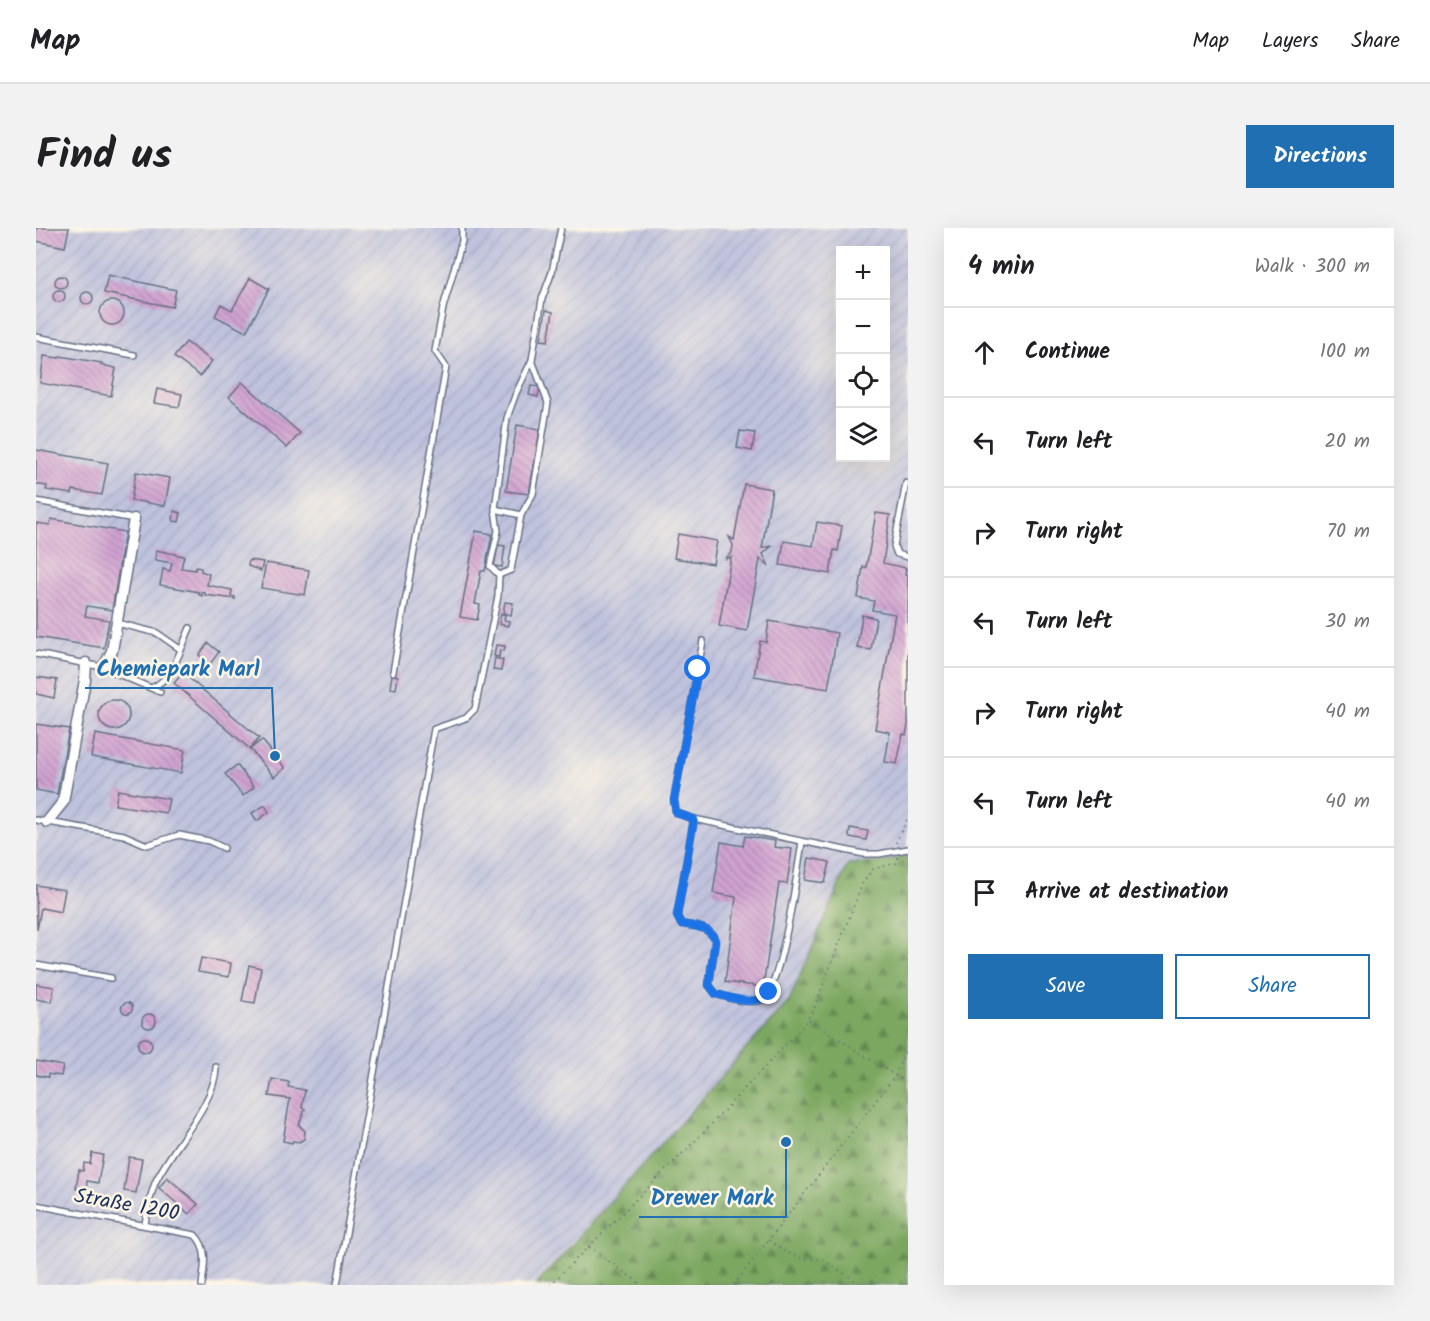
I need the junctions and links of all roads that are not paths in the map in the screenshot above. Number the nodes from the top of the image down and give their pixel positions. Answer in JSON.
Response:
{"nodes":[{"id":1,"x":462,"y":228,"type":"edge"},
{"id":2,"x":561,"y":228,"type":"edge"},
{"id":3,"x":36,"y":337,"type":"edge"},
{"id":4,"x":134,"y":356,"type":"dead end"},
{"id":5,"x":532,"y":360,"type":"junction"},
{"id":6,"x":906,"y":483,"type":"dead end"},
{"id":7,"x":36,"y":501,"type":"edge"},
{"id":8,"x":495,"y":509,"type":"junction"},
{"id":9,"x":521,"y":515,"type":"junction"},
{"id":10,"x":134,"y":519,"type":"joint"},
{"id":11,"x":908,"y":557,"type":"edge"},
{"id":12,"x":499,"y":575,"type":"junction"},
{"id":13,"x":117,"y":623,"type":"junction"},
{"id":14,"x":190,"y":628,"type":"dead end"},
{"id":15,"x":703,"y":641,"type":"dead end"},
{"id":16,"x":180,"y":649,"type":"junction"},
{"id":17,"x":36,"y":654,"type":"edge"},
{"id":18,"x":86,"y":663,"type":"junction"},
{"id":19,"x":102,"y":667,"type":"junction"},
{"id":20,"x":393,"y":672,"type":"dead end"},
{"id":21,"x":151,"y":688,"type":"junction"},
{"id":22,"x":160,"y":692,"type":"dead end"},
{"id":23,"x":694,"y":819,"type":"junction"},
{"id":24,"x":36,"y":820,"type":"edge"},
{"id":25,"x":48,"y":822,"type":"junction"},
{"id":26,"x":802,"y":842,"type":"junction"},
{"id":27,"x":224,"y":848,"type":"dead end"},
{"id":28,"x":908,"y":849,"type":"edge"},
{"id":29,"x":36,"y":965,"type":"edge"},
{"id":30,"x":111,"y":978,"type":"dead end"},
{"id":31,"x":216,"y":1067,"type":"dead end"},
{"id":32,"x":36,"y":1205,"type":"edge"},
{"id":33,"x":146,"y":1224,"type":"junction"},
{"id":34,"x":202,"y":1285,"type":"edge"},
{"id":35,"x":337,"y":1285,"type":"edge"}],
"edges":[{"from":1,"to":20,"type":"lane"},
{"from":2,"to":5,"type":"lane"},
{"from":3,"to":4,"type":"lane"},
{"from":5,"to":8,"type":"lane"},
{"from":5,"to":9,"type":"lane"},
{"from":6,"to":11,"type":"lane"},
{"from":7,"to":10,"type":"lane"},
{"from":8,"to":9,"type":"lane"},
{"from":8,"to":12,"type":"lane"},
{"from":9,"to":12,"type":"lane"},
{"from":10,"to":13,"type":"street"},
{"from":12,"to":35,"type":"lane"},
{"from":13,"to":16,"type":"lane"},
{"from":13,"to":19,"type":"street"},
{"from":14,"to":16,"type":"lane"},
{"from":15,"to":23,"type":"lane"},
{"from":16,"to":21,"type":"lane"},
{"from":17,"to":18,"type":"lane"},
{"from":18,"to":19,"type":"lane"},
{"from":18,"to":25,"type":"street"},
{"from":19,"to":21,"type":"lane"},
{"from":21,"to":22,"type":"lane"},
{"from":23,"to":26,"type":"lane"},
{"from":23,"to":26,"type":"lane"},
{"from":24,"to":25,"type":"lane"},
{"from":25,"to":27,"type":"lane"},
{"from":26,"to":28,"type":"lane"},
{"from":29,"to":30,"type":"lane"},
{"from":31,"to":33,"type":"lane"},
{"from":32,"to":33,"type":"lane","name":"Straße 1200"},
{"from":33,"to":34,"type":"lane","name":"Straße 1200"}]}
